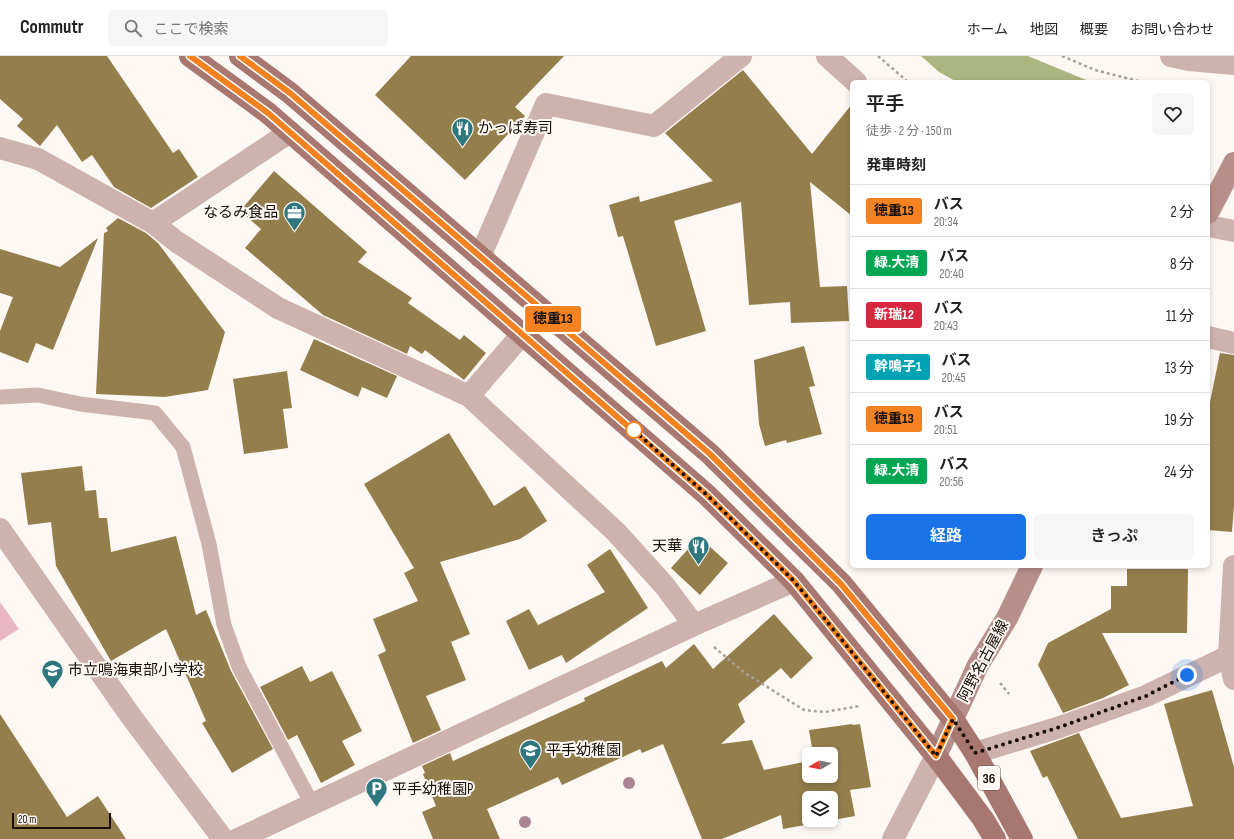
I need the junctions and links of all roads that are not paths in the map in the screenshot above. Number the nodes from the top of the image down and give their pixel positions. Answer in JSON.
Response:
{"nodes":[{"id":1,"x":190,"y":56,"type":"edge"},
{"id":2,"x":240,"y":56,"type":"edge"},
{"id":3,"x":741,"y":56,"type":"edge"},
{"id":4,"x":827,"y":56,"type":"edge"},
{"id":5,"x":1171,"y":56,"type":"edge"},
{"id":6,"x":1234,"y":64,"type":"edge"},
{"id":7,"x":854,"y":80,"type":"edge"},
{"id":8,"x":290,"y":132,"type":"junction"},
{"id":9,"x":0,"y":148,"type":"edge"},
{"id":10,"x":1234,"y":163,"type":"edge"},
{"id":11,"x":1210,"y":209,"type":"edge"},
{"id":12,"x":153,"y":223,"type":"junction"},
{"id":13,"x":1210,"y":226,"type":"edge"},
{"id":14,"x":1234,"y":231,"type":"edge"},
{"id":15,"x":480,"y":257,"type":"junction"},
{"id":16,"x":523,"y":333,"type":"junction"},
{"id":17,"x":1210,"y":337,"type":"edge"},
{"id":18,"x":1234,"y":343,"type":"edge"},
{"id":19,"x":469,"y":396,"type":"junction"},
{"id":20,"x":0,"y":398,"type":"edge"},
{"id":21,"x":0,"y":529,"type":"edge"},
{"id":22,"x":1234,"y":566,"type":"edge"},
{"id":23,"x":1031,"y":568,"type":"edge"},
{"id":24,"x":794,"y":581,"type":"junction"},
{"id":25,"x":694,"y":625,"type":"junction"},
{"id":26,"x":1229,"y":656,"type":"junction"},
{"id":27,"x":1234,"y":679,"type":"edge"},
{"id":28,"x":953,"y":719,"type":"junction"},
{"id":29,"x":975,"y":753,"type":"junction"},
{"id":30,"x":936,"y":756,"type":"junction"},
{"id":31,"x":312,"y":804,"type":"junction"},
{"id":32,"x":223,"y":839,"type":"edge"},
{"id":33,"x":238,"y":839,"type":"edge"},
{"id":34,"x":893,"y":839,"type":"edge"},
{"id":35,"x":995,"y":839,"type":"edge"},
{"id":36,"x":1022,"y":839,"type":"edge"}],
"edges":[{"from":1,"to":8,"type":"main road","number":"36"},
{"from":2,"to":15,"type":"main road","number":"36"},
{"from":3,"to":15,"type":"street"},
{"from":4,"to":7,"type":"street"},
{"from":5,"to":6,"type":"street"},
{"from":8,"to":12,"type":"street"},
{"from":8,"to":16,"type":"main road","number":"36"},
{"from":9,"to":12,"type":"street"},
{"from":10,"to":11,"type":"main road"},
{"from":12,"to":19,"type":"street"},
{"from":13,"to":14,"type":"street"},
{"from":15,"to":28,"type":"main road","number":"36"},
{"from":16,"to":19,"type":"street"},
{"from":16,"to":24,"type":"main road","number":"36"},
{"from":17,"to":18,"type":"street"},
{"from":19,"to":25,"type":"street"},
{"from":20,"to":31,"type":"lane"},
{"from":21,"to":32,"type":"street"},
{"from":22,"to":26,"type":"street"},
{"from":23,"to":28,"type":"main road","name":"阿野名古屋線"},
{"from":24,"to":25,"type":"street"},
{"from":24,"to":30,"type":"main road","number":"36"},
{"from":25,"to":31,"type":"street"},
{"from":26,"to":27,"type":"street"},
{"from":26,"to":29,"type":"street"},
{"from":28,"to":29,"type":"main road","number":"36"},
{"from":28,"to":30,"type":"main road","name":"阿野名古屋線"},
{"from":29,"to":36,"type":"main road","number":"36"},
{"from":30,"to":34,"type":"street"},
{"from":30,"to":35,"type":"main road","number":"36"},
{"from":31,"to":33,"type":"street"}]}
